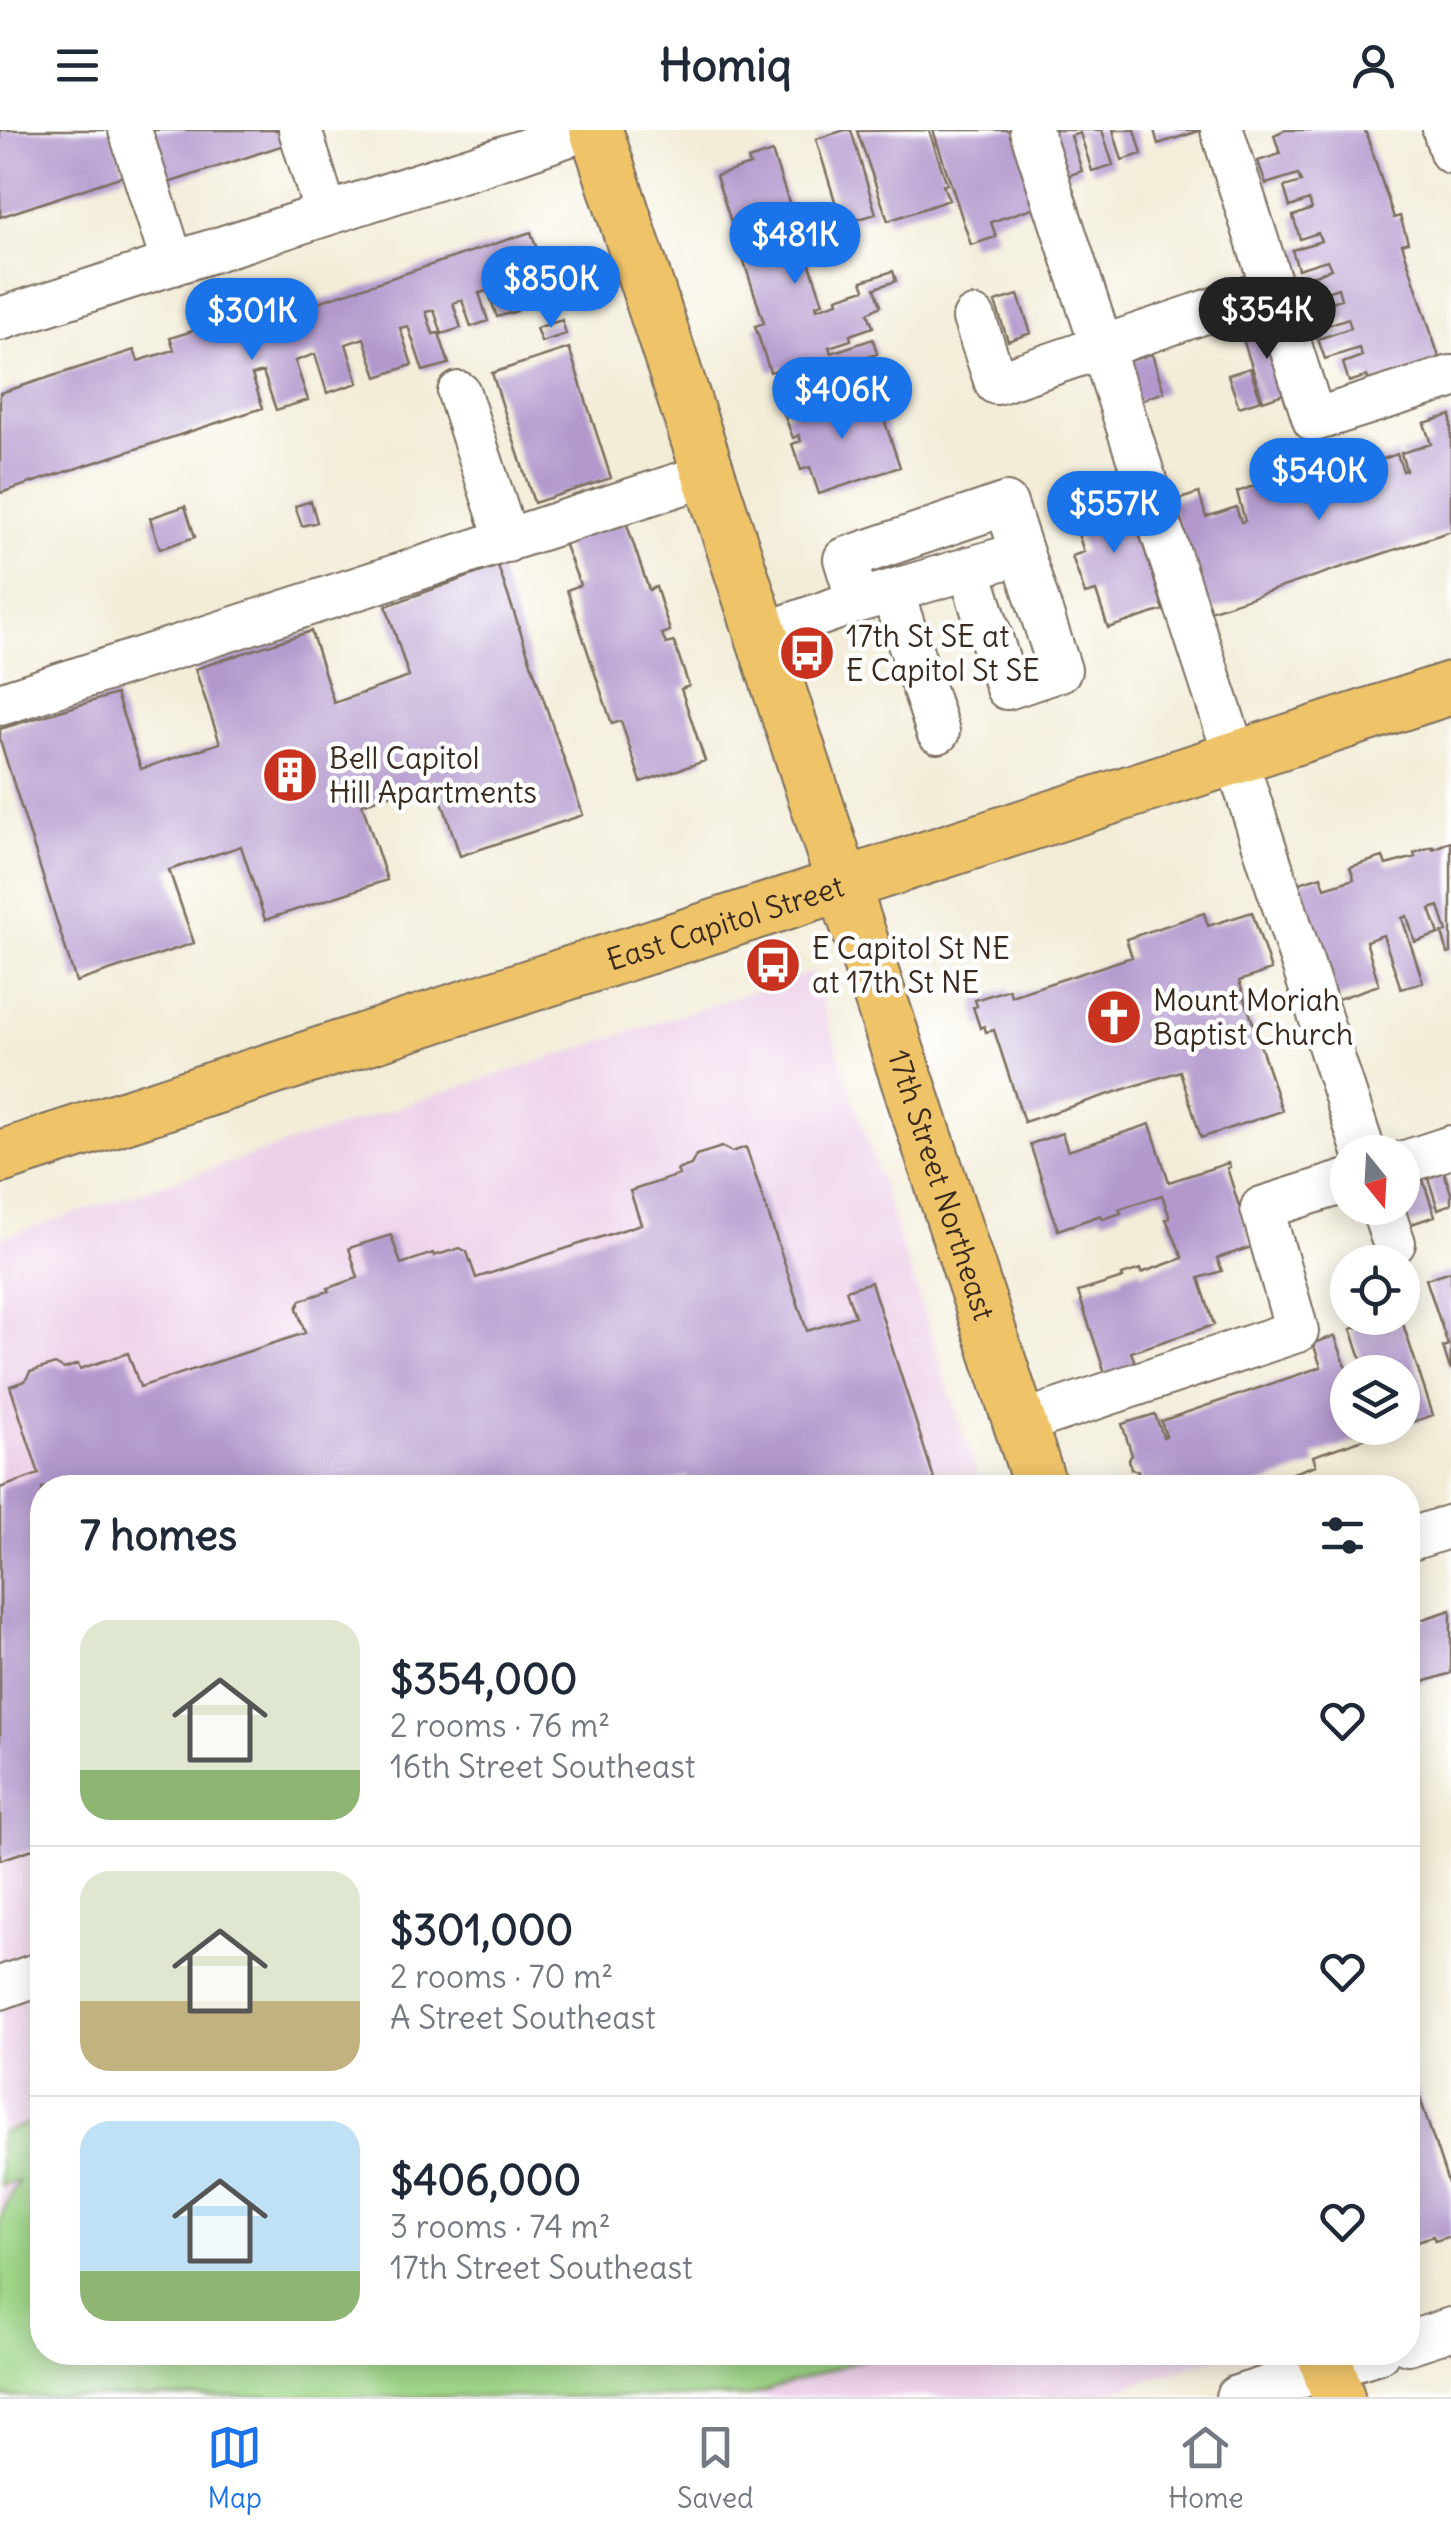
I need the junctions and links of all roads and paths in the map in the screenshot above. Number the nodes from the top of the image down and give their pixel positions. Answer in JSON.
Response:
{"nodes":[{"id":1,"x":130,"y":130,"type":"edge"},
{"id":2,"x":300,"y":130,"type":"edge"},
{"id":3,"x":583,"y":130,"type":"edge"},
{"id":4,"x":596,"y":130,"type":"edge"},
{"id":5,"x":1031,"y":130,"type":"edge"},
{"id":6,"x":1222,"y":130,"type":"edge"},
{"id":7,"x":1444,"y":130,"type":"edge"},
{"id":8,"x":1451,"y":152,"type":"edge"},
{"id":9,"x":326,"y":214,"type":"junction"},
{"id":10,"x":173,"y":264,"type":"junction"},
{"id":11,"x":1273,"y":289,"type":"junction"},
{"id":12,"x":974,"y":318,"type":"dead end"},
{"id":13,"x":0,"y":319,"type":"edge"},
{"id":14,"x":1100,"y":349,"type":"junction"},
{"id":15,"x":1451,"y":377,"type":"edge"},
{"id":16,"x":460,"y":394,"type":"dead end"},
{"id":17,"x":708,"y":475,"type":"junction"},
{"id":18,"x":507,"y":541,"type":"junction"},
{"id":19,"x":1022,"y":553,"type":"junction"},
{"id":20,"x":969,"y":568,"type":"junction"},
{"id":21,"x":875,"y":596,"type":"junction"},
{"id":22,"x":761,"y":635,"type":"junction"},
{"id":23,"x":1451,"y":688,"type":"edge"},
{"id":24,"x":0,"y":704,"type":"edge"},
{"id":25,"x":938,"y":732,"type":"dead end"},
{"id":26,"x":1236,"y":756,"type":"junction"},
{"id":27,"x":843,"y":883,"type":"junction"},
{"id":28,"x":1359,"y":1135,"type":"edge"},
{"id":29,"x":1451,"y":1147,"type":"edge"},
{"id":30,"x":0,"y":1157,"type":"edge"},
{"id":31,"x":1420,"y":1157,"type":"edge"},
{"id":32,"x":1330,"y":1187,"type":"edge"},
{"id":33,"x":1020,"y":1422,"type":"junction"},
{"id":34,"x":1038,"y":1475,"type":"edge"},
{"id":35,"x":1451,"y":1526,"type":"edge"},
{"id":36,"x":1420,"y":1536,"type":"edge"},
{"id":37,"x":30,"y":1978,"type":"edge"},
{"id":38,"x":0,"y":1988,"type":"edge"},
{"id":39,"x":1451,"y":2329,"type":"edge"},
{"id":40,"x":1420,"y":2339,"type":"edge"},
{"id":41,"x":1330,"y":2373,"type":"edge"},
{"id":42,"x":1237,"y":2397,"type":"edge"}],
"edges":[{"from":1,"to":10,"type":"street"},
{"from":2,"to":9,"type":"street"},
{"from":3,"to":9,"type":"street"},
{"from":4,"to":17,"type":"main road","name":"17th Street Northeast"},
{"from":5,"to":14,"type":"street"},
{"from":6,"to":11,"type":"street"},
{"from":7,"to":8,"type":"street"},
{"from":9,"to":10,"type":"street"},
{"from":10,"to":13,"type":"street"},
{"from":11,"to":14,"type":"street"},
{"from":11,"to":15,"type":"street"},
{"from":12,"to":14,"type":"street"},
{"from":14,"to":26,"type":"street"},
{"from":16,"to":18,"type":"street"},
{"from":17,"to":18,"type":"street"},
{"from":17,"to":22,"type":"main road","name":"17th Street Northeast"},
{"from":18,"to":24,"type":"street"},
{"from":19,"to":20,"type":"street"},
{"from":19,"to":20,"type":"street"},
{"from":19,"to":21,"type":"street"},
{"from":20,"to":21,"type":"street"},
{"from":21,"to":22,"type":"street"},
{"from":21,"to":25,"type":"street"},
{"from":22,"to":27,"type":"main road","name":"17th Street Northeast"},
{"from":23,"to":26,"type":"main road","name":"East Capitol Street"},
{"from":26,"to":27,"type":"main road","name":"East Capitol Street"},
{"from":26,"to":28,"type":"street"},
{"from":27,"to":30,"type":"main road","name":"East Capitol Street"},
{"from":27,"to":33,"type":"main road","name":"17th Street Northeast"},
{"from":29,"to":31,"type":"street"},
{"from":32,"to":33,"type":"street"},
{"from":33,"to":34,"type":"main road","name":"17th Street Northeast"},
{"from":35,"to":36,"type":"street"},
{"from":37,"to":38,"type":"street"},
{"from":39,"to":40,"type":"street"},
{"from":41,"to":42,"type":"street"}]}
